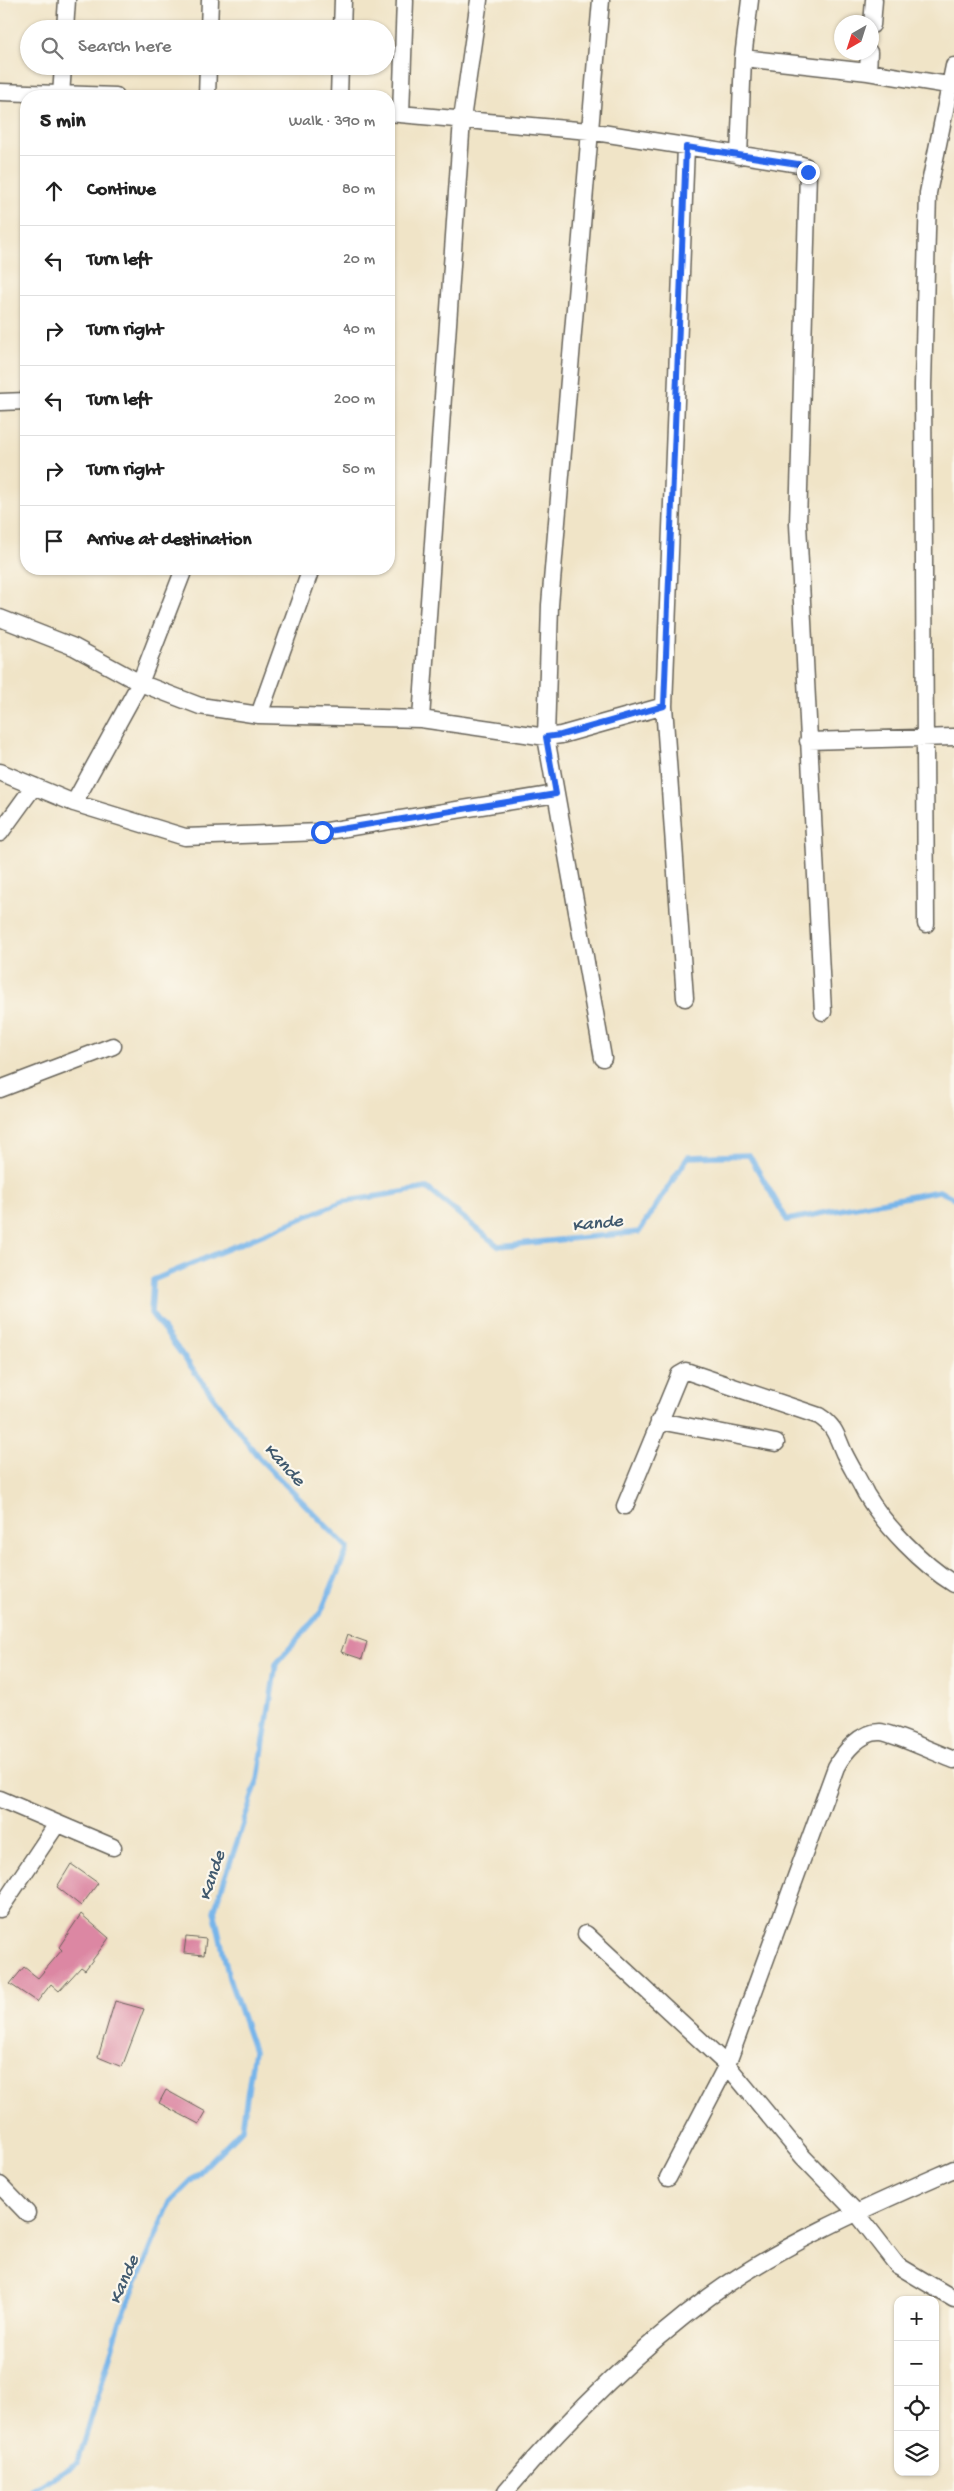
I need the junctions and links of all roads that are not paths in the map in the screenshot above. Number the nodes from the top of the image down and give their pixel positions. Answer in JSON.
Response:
{"nodes":[{"id":1,"x":67,"y":0,"type":"edge"},
{"id":2,"x":210,"y":0,"type":"edge"},
{"id":3,"x":342,"y":0,"type":"edge"},
{"id":4,"x":405,"y":0,"type":"edge"},
{"id":5,"x":480,"y":0,"type":"edge"},
{"id":6,"x":601,"y":0,"type":"edge"},
{"id":7,"x":750,"y":0,"type":"edge"},
{"id":8,"x":874,"y":0,"type":"edge"},
{"id":9,"x":873,"y":15,"type":"edge"},
{"id":10,"x":66,"y":20,"type":"edge"},
{"id":11,"x":209,"y":20,"type":"edge"},
{"id":12,"x":342,"y":20,"type":"edge"},
{"id":13,"x":743,"y":58,"type":"junction"},
{"id":14,"x":869,"y":60,"type":"edge"},
{"id":15,"x":954,"y":66,"type":"edge"},
{"id":16,"x":868,"y":72,"type":"junction"},
{"id":17,"x":63,"y":75,"type":"edge"},
{"id":18,"x":208,"y":75,"type":"edge"},
{"id":19,"x":340,"y":75,"type":"edge"},
{"id":20,"x":951,"y":85,"type":"edge"},
{"id":21,"x":62,"y":90,"type":"edge"},
{"id":22,"x":207,"y":90,"type":"edge"},
{"id":23,"x":339,"y":90,"type":"edge"},
{"id":24,"x":0,"y":92,"type":"edge"},
{"id":25,"x":20,"y":93,"type":"edge"},
{"id":26,"x":395,"y":114,"type":"edge"},
{"id":27,"x":462,"y":119,"type":"junction"},
{"id":28,"x":589,"y":131,"type":"junction"},
{"id":29,"x":686,"y":147,"type":"junction"},
{"id":30,"x":740,"y":156,"type":"junction"},
{"id":31,"x":0,"y":402,"type":"edge"},
{"id":32,"x":20,"y":402,"type":"edge"},
{"id":33,"x":182,"y":575,"type":"edge"},
{"id":34,"x":309,"y":575,"type":"edge"},
{"id":35,"x":0,"y":618,"type":"edge"},
{"id":36,"x":140,"y":683,"type":"junction"},
{"id":37,"x":664,"y":706,"type":"junction"},
{"id":38,"x":258,"y":716,"type":"junction"},
{"id":39,"x":421,"y":718,"type":"junction"},
{"id":40,"x":546,"y":737,"type":"junction"},
{"id":41,"x":954,"y":737,"type":"edge"},
{"id":42,"x":927,"y":738,"type":"junction"},
{"id":43,"x":808,"y":741,"type":"junction"},
{"id":44,"x":0,"y":772,"type":"edge"},
{"id":45,"x":34,"y":786,"type":"junction"},
{"id":46,"x":556,"y":794,"type":"junction"},
{"id":47,"x":74,"y":803,"type":"junction"},
{"id":48,"x":0,"y":833,"type":"edge"},
{"id":49,"x":926,"y":924,"type":"dead end"},
{"id":50,"x":685,"y":998,"type":"dead end"},
{"id":51,"x":823,"y":1012,"type":"dead end"},
{"id":52,"x":113,"y":1046,"type":"dead end"},
{"id":53,"x":603,"y":1058,"type":"dead end"},
{"id":54,"x":0,"y":1089,"type":"edge"},
{"id":55,"x":659,"y":1421,"type":"junction"},
{"id":56,"x":776,"y":1443,"type":"dead end"},
{"id":57,"x":625,"y":1506,"type":"dead end"},
{"id":58,"x":954,"y":1584,"type":"edge"},
{"id":59,"x":954,"y":1760,"type":"edge"},
{"id":60,"x":0,"y":1799,"type":"edge"},
{"id":61,"x":57,"y":1824,"type":"junction"},
{"id":62,"x":113,"y":1847,"type":"dead end"},
{"id":63,"x":0,"y":1909,"type":"edge"},
{"id":64,"x":586,"y":1934,"type":"dead end"},
{"id":65,"x":727,"y":2065,"type":"junction"},
{"id":66,"x":954,"y":2169,"type":"edge"},
{"id":67,"x":668,"y":2178,"type":"dead end"},
{"id":68,"x":0,"y":2186,"type":"edge"},
{"id":69,"x":856,"y":2212,"type":"junction"},
{"id":70,"x":27,"y":2213,"type":"dead end"},
{"id":71,"x":954,"y":2299,"type":"edge"},
{"id":72,"x":506,"y":2491,"type":"edge"}],
"edges":[{"from":1,"to":10,"type":"street"},
{"from":2,"to":11,"type":"street"},
{"from":3,"to":12,"type":"street"},
{"from":4,"to":26,"type":"street"},
{"from":5,"to":27,"type":"street"},
{"from":6,"to":28,"type":"street"},
{"from":7,"to":13,"type":"street"},
{"from":8,"to":9,"type":"street"},
{"from":13,"to":16,"type":"street"},
{"from":13,"to":30,"type":"street"},
{"from":14,"to":16,"type":"street"},
{"from":15,"to":20,"type":"street"},
{"from":16,"to":20,"type":"street"},
{"from":17,"to":21,"type":"street"},
{"from":18,"to":22,"type":"street"},
{"from":19,"to":23,"type":"street"},
{"from":20,"to":42,"type":"street"},
{"from":24,"to":25,"type":"street"},
{"from":26,"to":27,"type":"street"},
{"from":27,"to":28,"type":"street"},
{"from":27,"to":39,"type":"street"},
{"from":28,"to":29,"type":"street"},
{"from":28,"to":40,"type":"street"},
{"from":29,"to":30,"type":"street"},
{"from":29,"to":37,"type":"street"},
{"from":30,"to":43,"type":"street"},
{"from":31,"to":32,"type":"street"},
{"from":33,"to":36,"type":"street"},
{"from":34,"to":38,"type":"street"},
{"from":35,"to":36,"type":"street"},
{"from":36,"to":38,"type":"street"},
{"from":36,"to":47,"type":"street"},
{"from":37,"to":40,"type":"street"},
{"from":37,"to":50,"type":"street"},
{"from":38,"to":39,"type":"street"},
{"from":39,"to":40,"type":"street"},
{"from":40,"to":46,"type":"street"},
{"from":41,"to":42,"type":"street"},
{"from":42,"to":43,"type":"street"},
{"from":42,"to":49,"type":"street"},
{"from":43,"to":51,"type":"street"},
{"from":44,"to":45,"type":"street"},
{"from":45,"to":47,"type":"street"},
{"from":45,"to":48,"type":"street"},
{"from":46,"to":47,"type":"street"},
{"from":46,"to":53,"type":"street"},
{"from":52,"to":54,"type":"street"},
{"from":55,"to":56,"type":"street"},
{"from":55,"to":57,"type":"street"},
{"from":55,"to":58,"type":"street"},
{"from":59,"to":65,"type":"street"},
{"from":60,"to":61,"type":"street"},
{"from":61,"to":62,"type":"street"},
{"from":61,"to":63,"type":"street"},
{"from":64,"to":65,"type":"street"},
{"from":65,"to":67,"type":"street"},
{"from":65,"to":69,"type":"street"},
{"from":66,"to":69,"type":"street"},
{"from":68,"to":70,"type":"street"},
{"from":69,"to":71,"type":"street"},
{"from":69,"to":72,"type":"street"}]}
